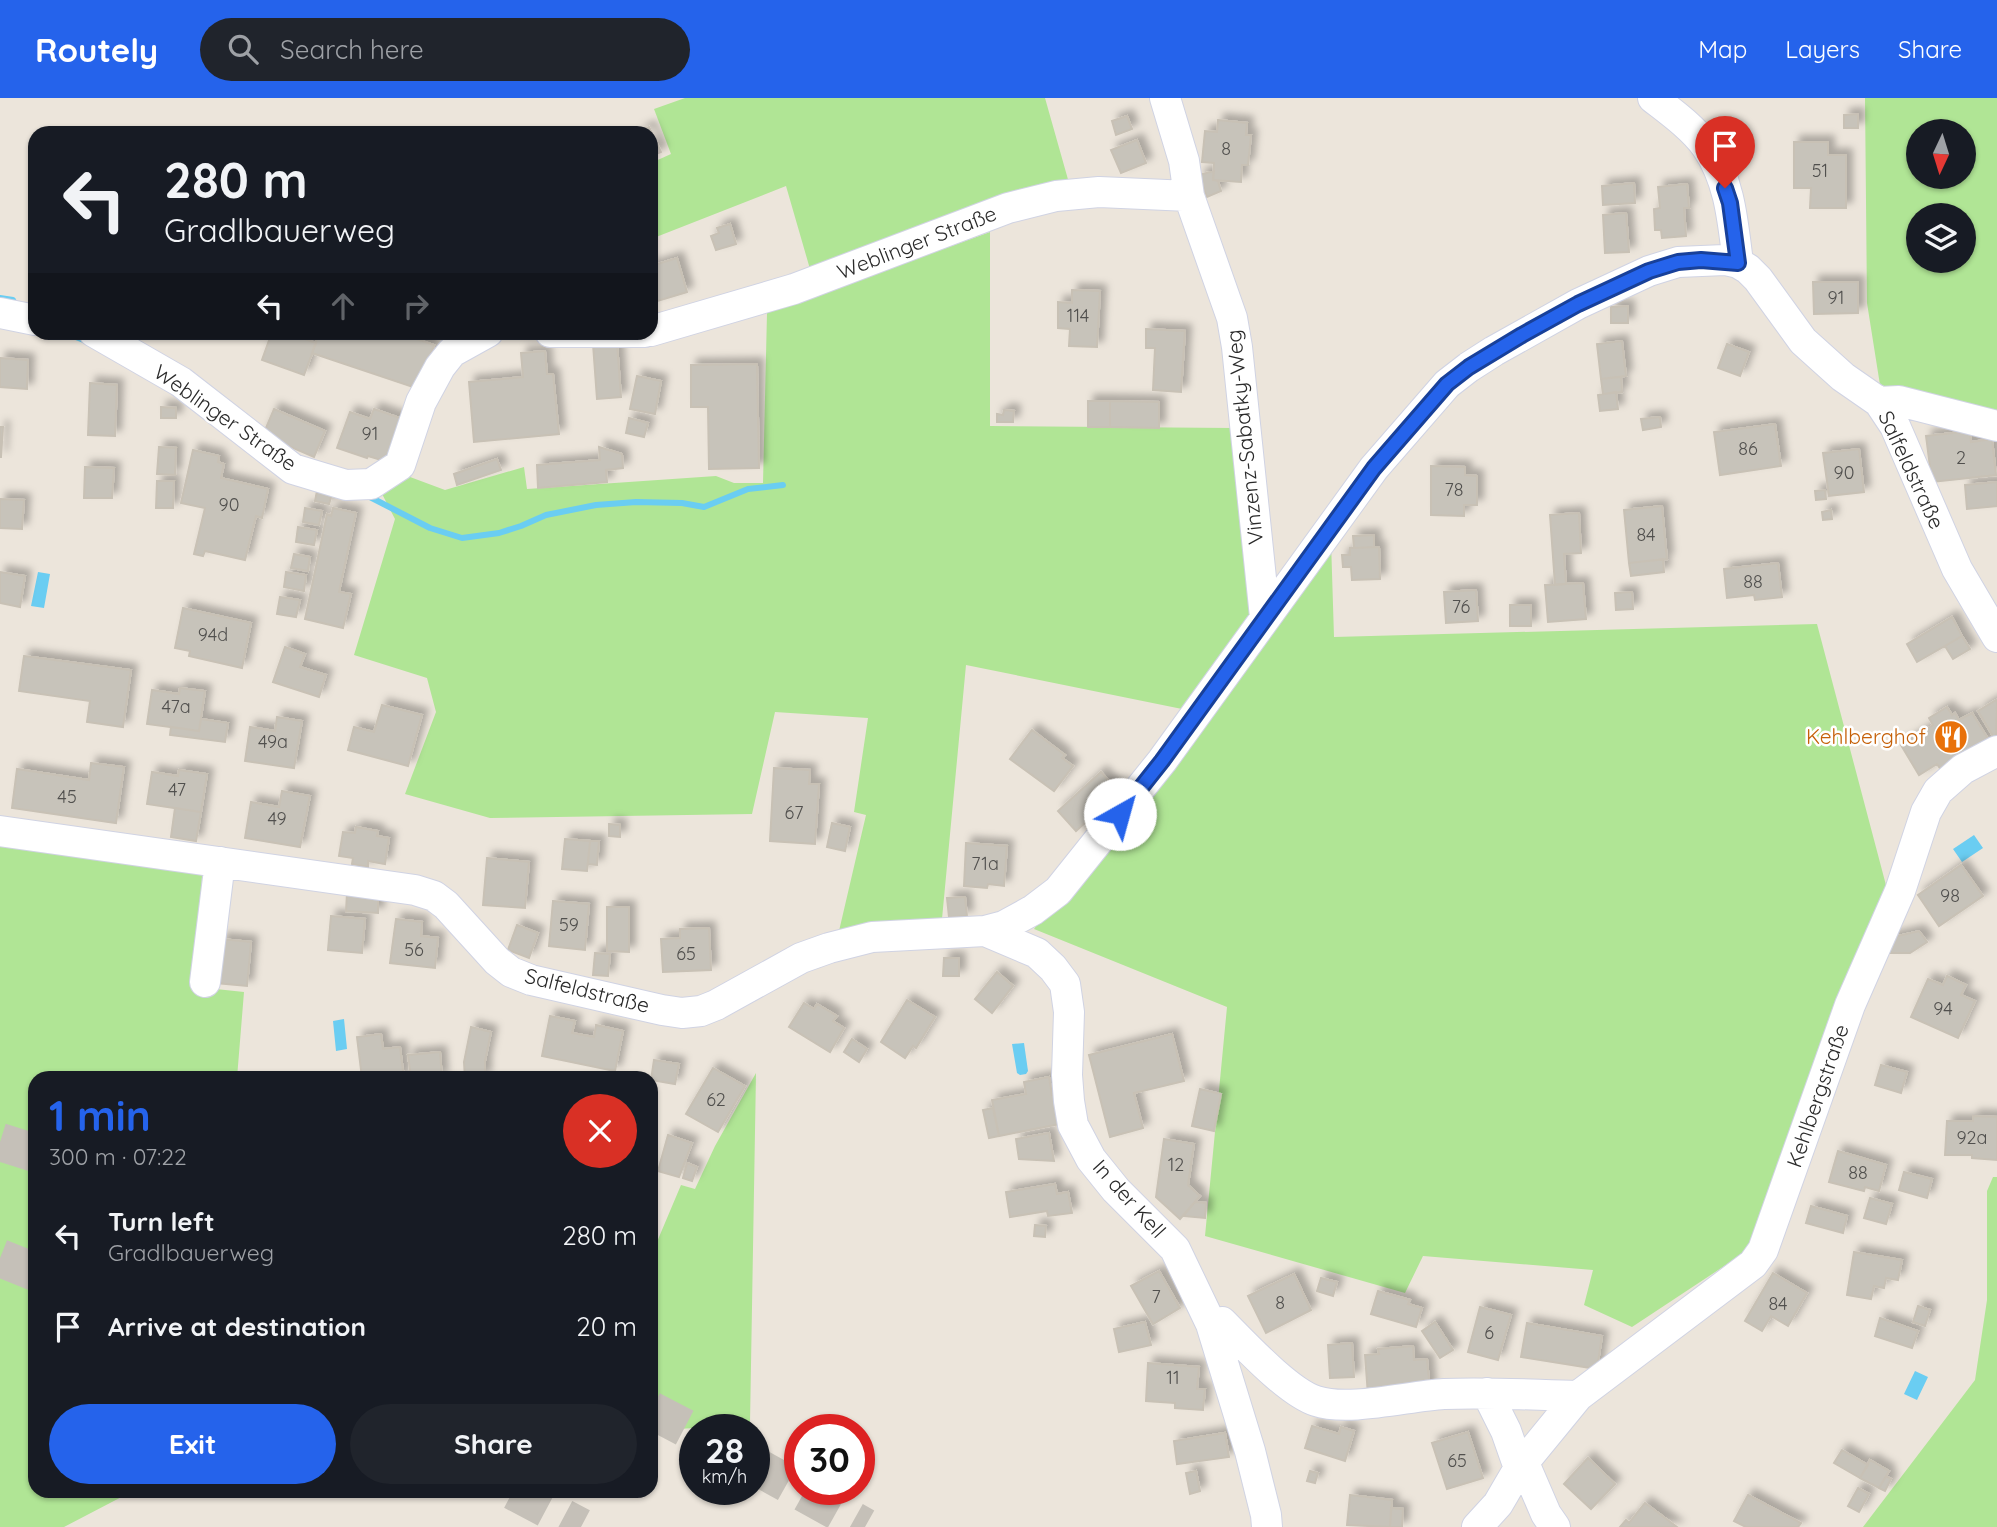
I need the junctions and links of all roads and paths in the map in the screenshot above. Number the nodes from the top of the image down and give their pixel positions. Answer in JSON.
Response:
{"nodes":[{"id":1,"x":1165,"y":98,"type":"edge"},
{"id":2,"x":1653,"y":98,"type":"edge"},
{"id":3,"x":1189,"y":196,"type":"junction"},
{"id":4,"x":1738,"y":263,"type":"junction"},
{"id":5,"x":0,"y":313,"type":"edge"},
{"id":6,"x":28,"y":319,"type":"edge"},
{"id":7,"x":658,"y":329,"type":"edge"},
{"id":8,"x":108,"y":340,"type":"edge"},
{"id":9,"x":474,"y":340,"type":"edge"},
{"id":10,"x":1879,"y":402,"type":"junction"},
{"id":11,"x":1997,"y":426,"type":"edge"},
{"id":12,"x":1265,"y":617,"type":"junction"},
{"id":13,"x":1997,"y":637,"type":"edge"},
{"id":14,"x":1997,"y":751,"type":"edge"},
{"id":15,"x":0,"y":831,"type":"edge"},
{"id":16,"x":220,"y":862,"type":"junction"},
{"id":17,"x":985,"y":931,"type":"junction"},
{"id":18,"x":205,"y":982,"type":"dead end"},
{"id":19,"x":1065,"y":984,"type":"joint"},
{"id":20,"x":1211,"y":1324,"type":"junction"},
{"id":21,"x":1487,"y":1393,"type":"junction"},
{"id":22,"x":1578,"y":1396,"type":"junction"},
{"id":23,"x":1522,"y":1466,"type":"junction"},
{"id":24,"x":1267,"y":1527,"type":"edge"},
{"id":25,"x":1477,"y":1527,"type":"edge"},
{"id":26,"x":1555,"y":1527,"type":"edge"}],
"edges":[{"from":1,"to":3,"type":"street","name":"Vinzenz-Sabatky-Weg"},
{"from":2,"to":4,"type":"street"},
{"from":3,"to":7,"type":"street","name":"Weblinger Straße"},
{"from":3,"to":12,"type":"street","name":"Vinzenz-Sabatky-Weg"},
{"from":4,"to":10,"type":"street","name":"Salfeldstraße"},
{"from":4,"to":12,"type":"street","name":"Salfeldstraße"},
{"from":5,"to":6,"type":"street"},
{"from":8,"to":9,"type":"street","name":"Weblinger Straße"},
{"from":10,"to":11,"type":"street"},
{"from":10,"to":13,"type":"street","name":"Salfeldstraße"},
{"from":12,"to":17,"type":"street","name":"Salfeldstraße"},
{"from":14,"to":22,"type":"street","name":"Kehlbergstraße"},
{"from":15,"to":16,"type":"street","name":"Salfeldstraße"},
{"from":16,"to":17,"type":"street","name":"Salfeldstraße"},
{"from":16,"to":18,"type":"street"},
{"from":17,"to":19,"type":"street","name":"Salfeldstraße"},
{"from":19,"to":20,"type":"street","name":"In der Kell"},
{"from":20,"to":21,"type":"street"},
{"from":20,"to":24,"type":"street","name":"In der Kell"},
{"from":21,"to":22,"type":"street"},
{"from":21,"to":23,"type":"street"},
{"from":22,"to":23,"type":"street","name":"Kehlbergstraße"},
{"from":23,"to":25,"type":"street","name":"Kehlbergstraße"},
{"from":23,"to":26,"type":"street"}]}
